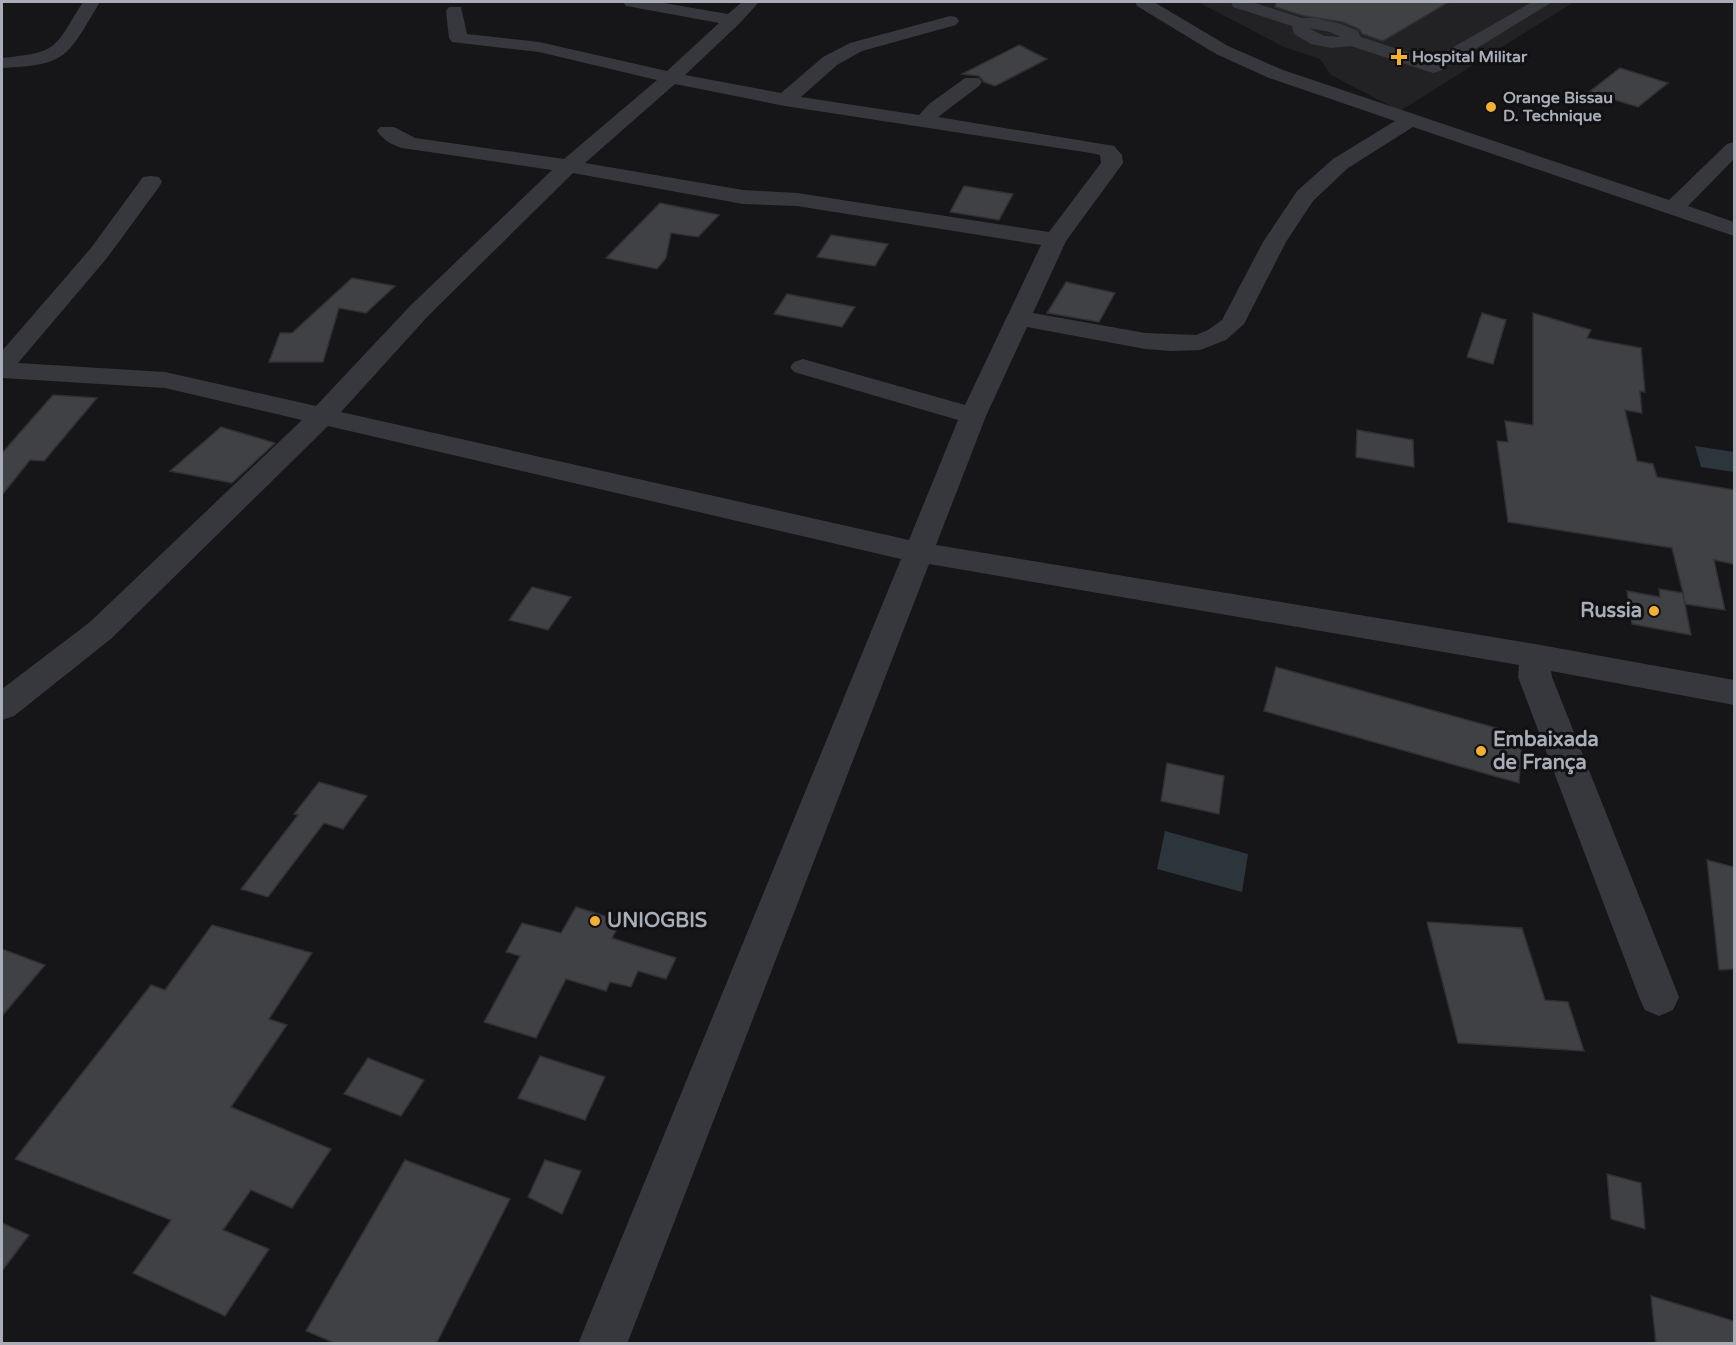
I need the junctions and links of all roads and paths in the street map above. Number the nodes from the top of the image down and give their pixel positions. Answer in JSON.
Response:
{"nodes":[{"id":1,"x":91,"y":2,"type":"edge"},
{"id":2,"x":632,"y":2,"type":"edge"},
{"id":3,"x":751,"y":2,"type":"edge"},
{"id":4,"x":1143,"y":2,"type":"edge"},
{"id":5,"x":1243,"y":2,"type":"edge"},
{"id":6,"x":1298,"y":2,"type":"edge"},
{"id":7,"x":1543,"y":2,"type":"edge"},
{"id":8,"x":455,"y":11,"type":"dead end"},
{"id":9,"x":1274,"y":14,"type":"junction"},
{"id":10,"x":733,"y":20,"type":"junction"},
{"id":11,"x":950,"y":21,"type":"dead end"},
{"id":12,"x":1352,"y":40,"type":"junction"},
{"id":13,"x":1295,"y":46,"type":"junction"},
{"id":14,"x":2,"y":63,"type":"edge"},
{"id":15,"x":1251,"y":63,"type":"junction"},
{"id":16,"x":1276,"y":74,"type":"junction"},
{"id":17,"x":670,"y":78,"type":"junction"},
{"id":18,"x":972,"y":82,"type":"dead end"},
{"id":19,"x":785,"y":100,"type":"junction"},
{"id":20,"x":925,"y":120,"type":"junction"},
{"id":21,"x":1409,"y":120,"type":"junction"},
{"id":22,"x":387,"y":131,"type":"dead end"},
{"id":23,"x":1734,"y":148,"type":"edge"},
{"id":24,"x":568,"y":166,"type":"junction"},
{"id":25,"x":1712,"y":168,"type":"junction"},
{"id":26,"x":1734,"y":175,"type":"edge"},
{"id":27,"x":151,"y":182,"type":"dead end"},
{"id":28,"x":1673,"y":209,"type":"junction"},
{"id":29,"x":1734,"y":229,"type":"edge"},
{"id":30,"x":1055,"y":240,"type":"junction"},
{"id":31,"x":1017,"y":318,"type":"junction"},
{"id":32,"x":803,"y":367,"type":"dead end"},
{"id":33,"x":2,"y":368,"type":"edge"},
{"id":34,"x":324,"y":414,"type":"junction"},
{"id":35,"x":972,"y":416,"type":"junction"},
{"id":36,"x":917,"y":552,"type":"junction"},
{"id":37,"x":1535,"y":656,"type":"junction"},
{"id":38,"x":1734,"y":692,"type":"edge"},
{"id":39,"x":2,"y":707,"type":"edge"},
{"id":40,"x":1659,"y":997,"type":"dead end"},
{"id":41,"x":602,"y":1344,"type":"edge"}],
"edges":[{"from":1,"to":14,"type":"street"},
{"from":2,"to":10,"type":"street"},
{"from":3,"to":10,"type":"street"},
{"from":4,"to":15,"type":"street"},
{"from":5,"to":9,"type":"street"},
{"from":6,"to":9,"type":"street"},
{"from":7,"to":12,"type":"street"},
{"from":8,"to":17,"type":"street"},
{"from":9,"to":13,"type":"street"},
{"from":10,"to":17,"type":"street"},
{"from":11,"to":19,"type":"street"},
{"from":12,"to":13,"type":"street"},
{"from":12,"to":13,"type":"street"},
{"from":13,"to":15,"type":"street"},
{"from":13,"to":16,"type":"street"},
{"from":15,"to":16,"type":"street"},
{"from":16,"to":21,"type":"street"},
{"from":17,"to":19,"type":"street"},
{"from":17,"to":24,"type":"street"},
{"from":18,"to":20,"type":"street"},
{"from":19,"to":20,"type":"street"},
{"from":20,"to":30,"type":"street"},
{"from":21,"to":28,"type":"street"},
{"from":21,"to":31,"type":"street"},
{"from":22,"to":24,"type":"street"},
{"from":23,"to":25,"type":"street"},
{"from":24,"to":30,"type":"street"},
{"from":24,"to":34,"type":"street"},
{"from":25,"to":26,"type":"street"},
{"from":25,"to":28,"type":"street"},
{"from":27,"to":33,"type":"street"},
{"from":28,"to":29,"type":"street"},
{"from":30,"to":31,"type":"street"},
{"from":31,"to":35,"type":"street"},
{"from":32,"to":35,"type":"street"},
{"from":33,"to":34,"type":"street"},
{"from":34,"to":36,"type":"street"},
{"from":34,"to":39,"type":"street"},
{"from":35,"to":36,"type":"street"},
{"from":36,"to":37,"type":"street"},
{"from":36,"to":41,"type":"street"},
{"from":37,"to":38,"type":"street"},
{"from":37,"to":40,"type":"street"}]}
